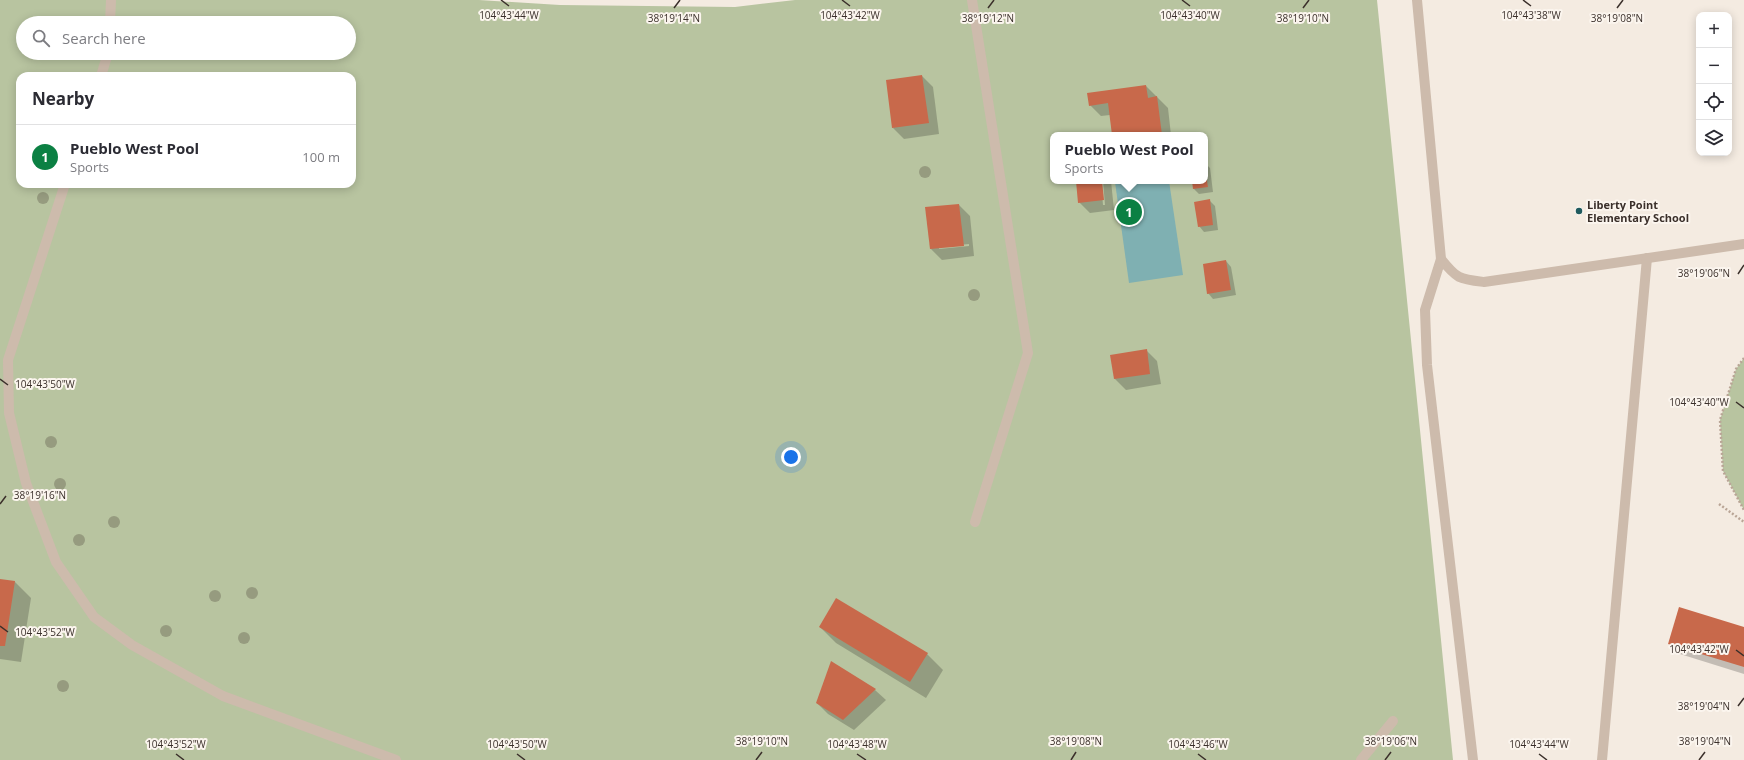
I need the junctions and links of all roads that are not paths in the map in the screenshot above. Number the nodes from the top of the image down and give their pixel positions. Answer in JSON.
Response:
{"nodes":[{"id":1,"x":111,"y":0,"type":"edge"},
{"id":2,"x":972,"y":0,"type":"edge"},
{"id":3,"x":1417,"y":0,"type":"edge"},
{"id":4,"x":110,"y":16,"type":"edge"},
{"id":5,"x":106,"y":60,"type":"edge"},
{"id":6,"x":102,"y":72,"type":"edge"},
{"id":7,"x":64,"y":188,"type":"edge"},
{"id":8,"x":1744,"y":244,"type":"edge"},
{"id":9,"x":1647,"y":258,"type":"junction"},
{"id":10,"x":1441,"y":259,"type":"junction"},
{"id":11,"x":975,"y":522,"type":"dead end"},
{"id":12,"x":1393,"y":721,"type":"dead end"},
{"id":13,"x":396,"y":760,"type":"edge"},
{"id":14,"x":1361,"y":760,"type":"edge"},
{"id":15,"x":1473,"y":760,"type":"edge"},
{"id":16,"x":1602,"y":760,"type":"edge"}],
"edges":[{"from":1,"to":4,"type":"lane"},
{"from":2,"to":11,"type":"lane"},
{"from":3,"to":10,"type":"lane"},
{"from":5,"to":6,"type":"lane"},
{"from":7,"to":13,"type":"lane"},
{"from":8,"to":9,"type":"lane"},
{"from":9,"to":10,"type":"lane"},
{"from":9,"to":16,"type":"lane"},
{"from":10,"to":15,"type":"lane"},
{"from":12,"to":14,"type":"lane"}]}
